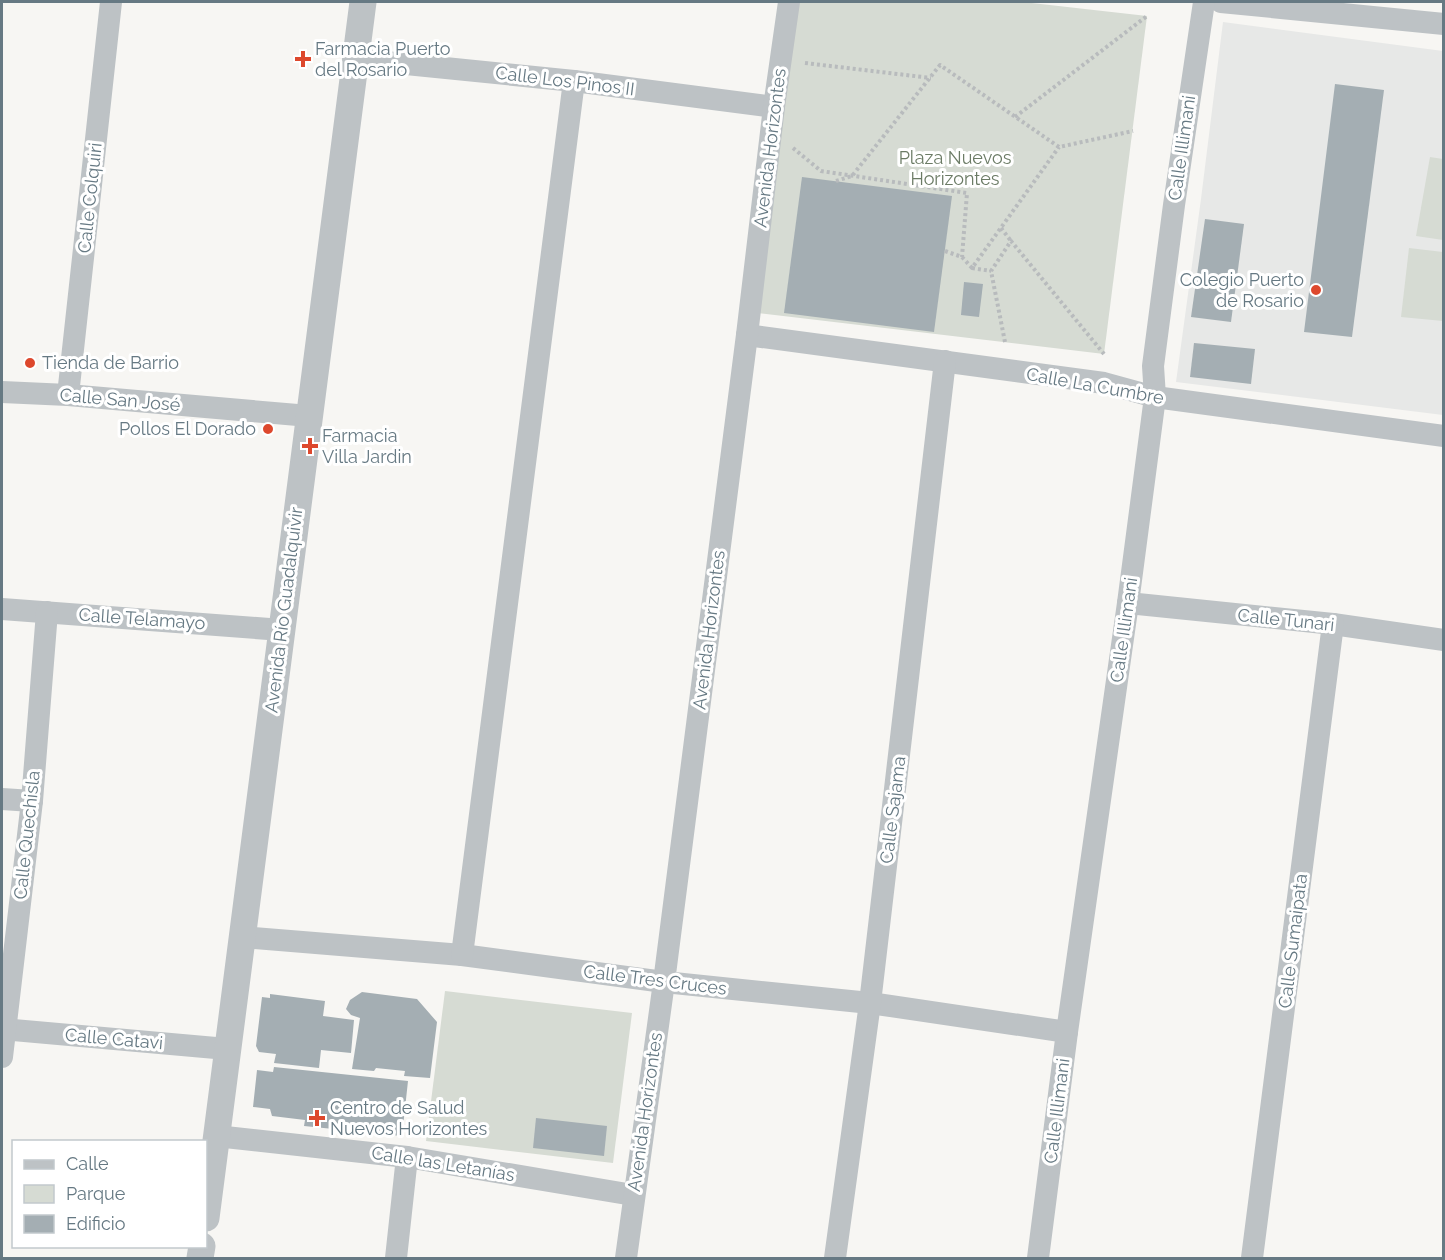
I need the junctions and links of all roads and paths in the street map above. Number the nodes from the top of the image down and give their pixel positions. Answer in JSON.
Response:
{"nodes":[{"id":1,"x":111,"y":2,"type":"edge"},
{"id":2,"x":363,"y":2,"type":"edge"},
{"id":3,"x":789,"y":2,"type":"edge"},
{"id":4,"x":1204,"y":2,"type":"edge"},
{"id":5,"x":1221,"y":2,"type":"edge"},
{"id":6,"x":1420,"y":11,"type":"edge"},
{"id":7,"x":1147,"y":16,"type":"dead end"},
{"id":8,"x":1443,"y":24,"type":"edge"},
{"id":9,"x":356,"y":59,"type":"junction"},
{"id":10,"x":800,"y":63,"type":"dead end"},
{"id":11,"x":931,"y":78,"type":"junction"},
{"id":12,"x":574,"y":81,"type":"junction"},
{"id":13,"x":774,"y":107,"type":"junction"},
{"id":14,"x":1015,"y":117,"type":"junction"},
{"id":15,"x":1132,"y":131,"type":"dead end"},
{"id":16,"x":788,"y":144,"type":"dead end"},
{"id":17,"x":1059,"y":147,"type":"junction"},
{"id":18,"x":852,"y":176,"type":"junction"},
{"id":19,"x":836,"y":181,"type":"dead end"},
{"id":20,"x":1001,"y":228,"type":"junction"},
{"id":21,"x":1011,"y":241,"type":"junction"},
{"id":22,"x":945,"y":251,"type":"dead end"},
{"id":23,"x":962,"y":257,"type":"junction"},
{"id":24,"x":972,"y":268,"type":"junction"},
{"id":25,"x":991,"y":271,"type":"junction"},
{"id":26,"x":747,"y":335,"type":"junction"},
{"id":27,"x":1005,"y":342,"type":"dead end"},
{"id":28,"x":1104,"y":354,"type":"dead end"},
{"id":29,"x":945,"y":361,"type":"junction"},
{"id":30,"x":2,"y":392,"type":"edge"},
{"id":31,"x":68,"y":395,"type":"junction"},
{"id":32,"x":1155,"y":397,"type":"junction"},
{"id":33,"x":309,"y":416,"type":"junction"},
{"id":34,"x":1443,"y":436,"type":"edge"},
{"id":35,"x":1128,"y":603,"type":"junction"},
{"id":36,"x":2,"y":609,"type":"edge"},
{"id":37,"x":47,"y":612,"type":"junction"},
{"id":38,"x":1334,"y":624,"type":"junction"},
{"id":39,"x":282,"y":630,"type":"junction"},
{"id":40,"x":1443,"y":640,"type":"edge"},
{"id":41,"x":2,"y":800,"type":"edge"},
{"id":42,"x":32,"y":801,"type":"junction"},
{"id":43,"x":242,"y":937,"type":"junction"},
{"id":44,"x":462,"y":955,"type":"junction"},
{"id":45,"x":664,"y":982,"type":"junction"},
{"id":46,"x":870,"y":1003,"type":"junction"},
{"id":47,"x":3,"y":1029,"type":"edge"},
{"id":48,"x":1067,"y":1032,"type":"junction"},
{"id":49,"x":227,"y":1049,"type":"junction"},
{"id":50,"x":2,"y":1057,"type":"edge"},
{"id":51,"x":216,"y":1136,"type":"junction"},
{"id":52,"x":407,"y":1157,"type":"junction"},
{"id":53,"x":633,"y":1195,"type":"junction"},
{"id":54,"x":207,"y":1210,"type":"edge"},
{"id":55,"x":396,"y":1258,"type":"edge"},
{"id":56,"x":626,"y":1258,"type":"edge"},
{"id":57,"x":835,"y":1258,"type":"edge"},
{"id":58,"x":1038,"y":1258,"type":"edge"},
{"id":59,"x":1252,"y":1258,"type":"edge"}],
"edges":[{"from":1,"to":31,"type":"street","name":"Calle Colquiri"},
{"from":2,"to":9,"type":"street","name":"Avenida Río Guadalquivir"},
{"from":3,"to":13,"type":"street","name":"Avenida Horizontes"},
{"from":4,"to":32,"type":"street","name":"Calle Illimani"},
{"from":5,"to":6,"type":"street"},
{"from":6,"to":8,"type":"street"},
{"from":7,"to":14,"type":"path"},
{"from":9,"to":12,"type":"street","name":"Calle Los Pinos II"},
{"from":9,"to":33,"type":"street","name":"Avenida Río Guadalquivir"},
{"from":10,"to":11,"type":"path"},
{"from":11,"to":14,"type":"path"},
{"from":11,"to":18,"type":"path"},
{"from":12,"to":13,"type":"street","name":"Calle Los Pinos II"},
{"from":12,"to":44,"type":"street"},
{"from":13,"to":26,"type":"street","name":"Avenida Horizontes"},
{"from":14,"to":17,"type":"path"},
{"from":15,"to":17,"type":"path"},
{"from":16,"to":18,"type":"path"},
{"from":17,"to":20,"type":"path"},
{"from":18,"to":19,"type":"path"},
{"from":18,"to":23,"type":"path"},
{"from":20,"to":21,"type":"path"},
{"from":20,"to":24,"type":"path"},
{"from":21,"to":25,"type":"path"},
{"from":21,"to":28,"type":"path"},
{"from":22,"to":23,"type":"path"},
{"from":23,"to":24,"type":"path"},
{"from":24,"to":25,"type":"path"},
{"from":25,"to":27,"type":"path"},
{"from":26,"to":29,"type":"street","name":"Calle La Cumbre"},
{"from":26,"to":45,"type":"street","name":"Avenida Horizontes"},
{"from":29,"to":32,"type":"street","name":"Calle La Cumbre"},
{"from":29,"to":46,"type":"street","name":"Calle Sajama"},
{"from":30,"to":31,"type":"street","name":"Calle San José"},
{"from":31,"to":33,"type":"street","name":"Calle San José"},
{"from":32,"to":34,"type":"street","name":"Calle La Cumbre"},
{"from":32,"to":35,"type":"street","name":"Calle Illimani"},
{"from":33,"to":39,"type":"street","name":"Avenida Río Guadalquivir"},
{"from":35,"to":38,"type":"street","name":"Calle Tunari"},
{"from":35,"to":48,"type":"street","name":"Calle Illimani"},
{"from":36,"to":37,"type":"street","name":"Calle Telamayo"},
{"from":37,"to":39,"type":"street","name":"Calle Telamayo"},
{"from":37,"to":42,"type":"street","name":"Calle Quechisla"},
{"from":38,"to":40,"type":"street","name":"Calle Tunari"},
{"from":38,"to":59,"type":"street","name":"Calle Sumaipata"},
{"from":39,"to":43,"type":"street","name":"Avenida Río Guadalquivir"},
{"from":41,"to":42,"type":"street"},
{"from":42,"to":47,"type":"street","name":"Calle Quechisla"},
{"from":43,"to":44,"type":"street","name":"Calle Tres Cruces"},
{"from":43,"to":49,"type":"street","name":"Avenida Río Guadalquivir"},
{"from":44,"to":45,"type":"street","name":"Calle Tres Cruces"},
{"from":45,"to":46,"type":"street","name":"Calle Tres Cruces"},
{"from":45,"to":53,"type":"street","name":"Avenida Horizontes"},
{"from":46,"to":48,"type":"street","name":"Calle Tres Cruces"},
{"from":46,"to":57,"type":"street","name":"Calle Sajama"},
{"from":47,"to":49,"type":"street","name":"Calle Catavi"},
{"from":47,"to":50,"type":"street","name":"Calle Quechisla"},
{"from":48,"to":58,"type":"street","name":"Calle Illimani"},
{"from":49,"to":51,"type":"street","name":"Avenida Río Guadalquivir"},
{"from":51,"to":52,"type":"street","name":"Calle las Letanías"},
{"from":51,"to":54,"type":"street","name":"Avenida Río Guadalquivir"},
{"from":52,"to":53,"type":"street","name":"Calle las Letanías"},
{"from":52,"to":55,"type":"street"},
{"from":53,"to":56,"type":"street","name":"Avenida Horizontes"}]}
